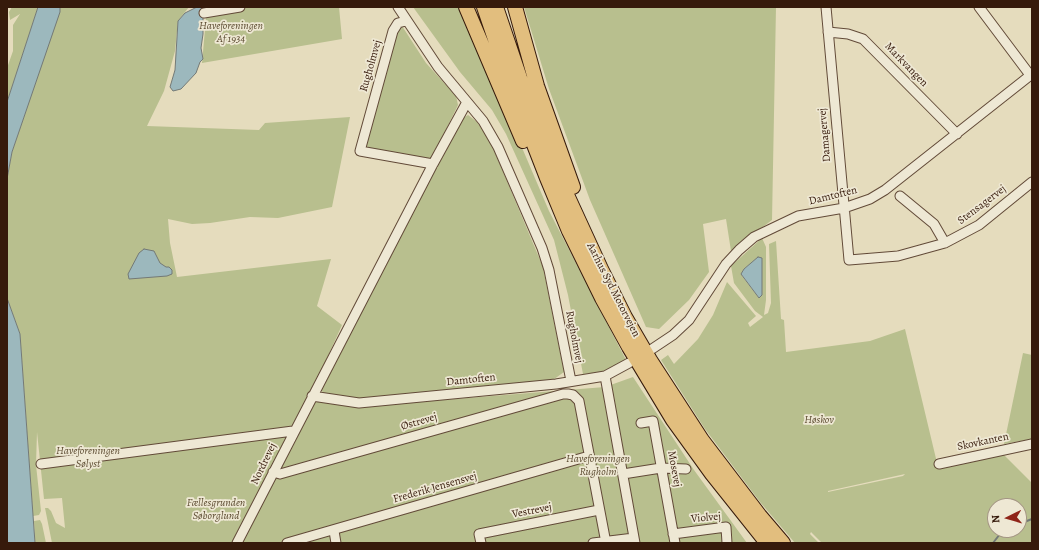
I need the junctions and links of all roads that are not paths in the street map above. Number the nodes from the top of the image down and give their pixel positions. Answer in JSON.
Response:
{"nodes":[{"id":1,"x":240,"y":7,"type":"edge"},
{"id":2,"x":398,"y":7,"type":"edge"},
{"id":3,"x":466,"y":7,"type":"edge"},
{"id":4,"x":471,"y":7,"type":"edge"},
{"id":5,"x":484,"y":7,"type":"edge"},
{"id":6,"x":496,"y":7,"type":"edge"},
{"id":7,"x":515,"y":7,"type":"edge"},
{"id":8,"x":826,"y":7,"type":"edge"},
{"id":9,"x":979,"y":7,"type":"edge"},
{"id":10,"x":204,"y":13,"type":"dead end"},
{"id":11,"x":406,"y":21,"type":"junction"},
{"id":12,"x":828,"y":32,"type":"junction"},
{"id":13,"x":1031,"y":74,"type":"edge"},
{"id":14,"x":495,"y":75,"type":"junction"},
{"id":15,"x":467,"y":102,"type":"junction"},
{"id":16,"x":957,"y":134,"type":"junction"},
{"id":17,"x":433,"y":164,"type":"junction"},
{"id":18,"x":1032,"y":182,"type":"edge"},
{"id":19,"x":900,"y":196,"type":"dead end"},
{"id":20,"x":844,"y":208,"type":"junction"},
{"id":21,"x":945,"y":243,"type":"junction"},
{"id":22,"x":849,"y":260,"type":"joint"},
{"id":23,"x":620,"y":320,"type":"junction"},
{"id":24,"x":652,"y":350,"type":"dead end"},
{"id":25,"x":630,"y":363,"type":"dead end"},
{"id":26,"x":605,"y":376,"type":"junction"},
{"id":27,"x":571,"y":381,"type":"junction"},
{"id":28,"x":312,"y":396,"type":"junction"},
{"id":29,"x":641,"y":423,"type":"dead end"},
{"id":30,"x":294,"y":431,"type":"junction"},
{"id":31,"x":1032,"y":444,"type":"edge"},
{"id":32,"x":589,"y":456,"type":"junction"},
{"id":33,"x":41,"y":464,"type":"dead end"},
{"id":34,"x":939,"y":464,"type":"dead end"},
{"id":35,"x":661,"y":468,"type":"junction"},
{"id":36,"x":686,"y":469,"type":"dead end"},
{"id":37,"x":273,"y":472,"type":"junction"},
{"id":38,"x":622,"y":474,"type":"junction"},
{"id":39,"x":599,"y":510,"type":"junction"},
{"id":40,"x":334,"y":531,"type":"junction"},
{"id":41,"x":674,"y":538,"type":"edge"},
{"id":42,"x":635,"y":540,"type":"edge"},
{"id":43,"x":606,"y":542,"type":"edge"},
{"id":44,"x":237,"y":543,"type":"edge"},
{"id":45,"x":287,"y":543,"type":"edge"},
{"id":46,"x":336,"y":543,"type":"edge"},
{"id":47,"x":481,"y":543,"type":"edge"},
{"id":48,"x":593,"y":543,"type":"edge"},
{"id":49,"x":727,"y":543,"type":"edge"},
{"id":50,"x":767,"y":543,"type":"edge"},
{"id":51,"x":783,"y":543,"type":"edge"}],
"edges":[{"from":1,"to":10,"type":"street"},
{"from":2,"to":11,"type":"street"},
{"from":3,"to":14,"type":"highway"},
{"from":4,"to":14,"type":"highway"},
{"from":5,"to":23,"type":"highway","name":"Aarhus Syd Motorvejen"},
{"from":6,"to":23,"type":"highway","name":"Aarhus Syd Motorvejen"},
{"from":7,"to":23,"type":"highway"},
{"from":8,"to":12,"type":"street","name":"Damagervej"},
{"from":9,"to":13,"type":"street"},
{"from":11,"to":15,"type":"street","name":"Rugholmvej"},
{"from":11,"to":17,"type":"street","name":"Rugholmvej"},
{"from":12,"to":16,"type":"street","name":"Markvangen"},
{"from":12,"to":20,"type":"street","name":"Damagervej"},
{"from":13,"to":16,"type":"street","name":"Damtoften"},
{"from":14,"to":23,"type":"highway"},
{"from":15,"to":17,"type":"street"},
{"from":15,"to":27,"type":"street","name":"Rugholmvej"},
{"from":16,"to":20,"type":"street","name":"Damtoften"},
{"from":17,"to":28,"type":"street"},
{"from":18,"to":21,"type":"street","name":"Stensagervej"},
{"from":19,"to":21,"type":"street"},
{"from":20,"to":22,"type":"street","name":"Damagervej"},
{"from":20,"to":24,"type":"street","name":"Damtoften"},
{"from":21,"to":22,"type":"street","name":"Stensagervej"},
{"from":23,"to":50,"type":"highway","name":"Aarhus Syd Motorvejen"},
{"from":23,"to":51,"type":"highway","name":"Aarhus Syd Motorvejen"},
{"from":25,"to":26,"type":"street","name":"Damtoften"},
{"from":26,"to":27,"type":"street","name":"Damtoften"},
{"from":26,"to":38,"type":"street"},
{"from":27,"to":28,"type":"street","name":"Damtoften"},
{"from":28,"to":30,"type":"street","name":"Nordrevej"},
{"from":29,"to":35,"type":"street","name":"Mosevej"},
{"from":30,"to":33,"type":"street"},
{"from":30,"to":37,"type":"street","name":"Nordrevej"},
{"from":31,"to":34,"type":"street","name":"Skovkanten"},
{"from":32,"to":37,"type":"street","name":"Østrevej"},
{"from":32,"to":39,"type":"street"},
{"from":32,"to":40,"type":"street","name":"Frederik Jensensvej"},
{"from":35,"to":36,"type":"street"},
{"from":35,"to":38,"type":"street"},
{"from":35,"to":41,"type":"street","name":"Mosevej"},
{"from":37,"to":44,"type":"street","name":"Nordrevej"},
{"from":38,"to":42,"type":"street"},
{"from":39,"to":43,"type":"street"},
{"from":39,"to":47,"type":"street","name":"Vestrevej"},
{"from":40,"to":45,"type":"street","name":"Frederik Jensensvej"},
{"from":40,"to":46,"type":"street"},
{"from":41,"to":49,"type":"street","name":"Violvej"},
{"from":42,"to":43,"type":"street"},
{"from":43,"to":48,"type":"street"}]}
